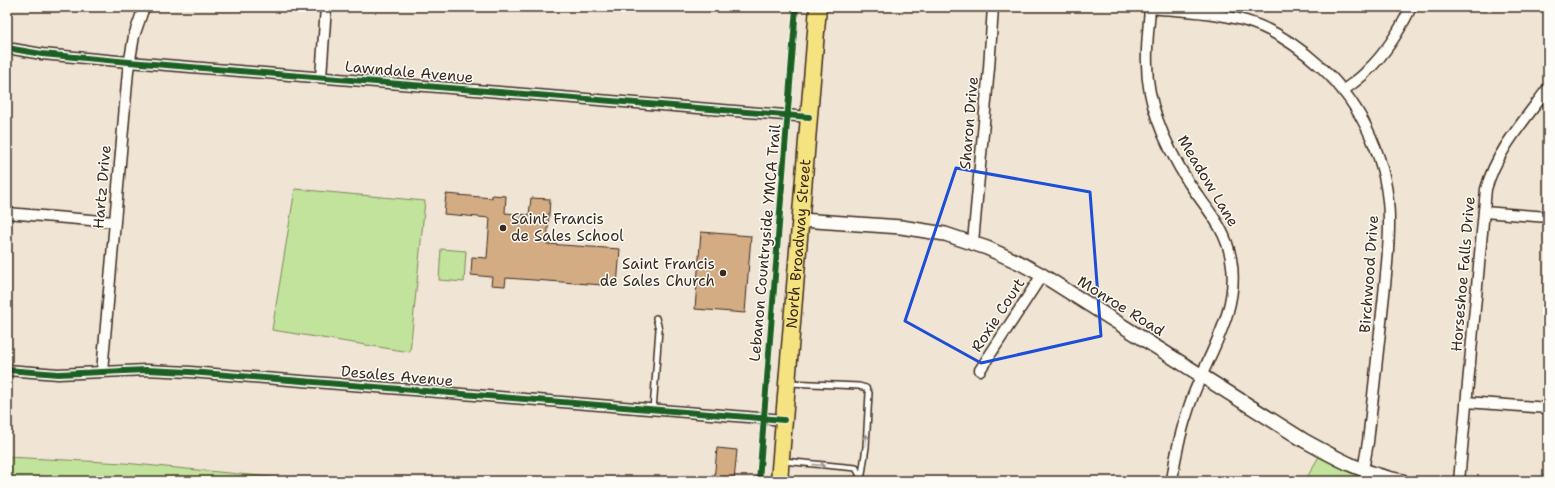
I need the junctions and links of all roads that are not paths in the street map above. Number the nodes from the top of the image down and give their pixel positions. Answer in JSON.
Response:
{"nodes":[{"id":1,"x":144,"y":7,"type":"edge"},
{"id":2,"x":326,"y":7,"type":"edge"},
{"id":3,"x":818,"y":7,"type":"edge"},
{"id":4,"x":993,"y":7,"type":"edge"},
{"id":5,"x":1411,"y":7,"type":"edge"},
{"id":6,"x":1150,"y":8,"type":"edge"},
{"id":7,"x":7,"y":48,"type":"edge"},
{"id":8,"x":129,"y":62,"type":"junction"},
{"id":9,"x":321,"y":77,"type":"junction"},
{"id":10,"x":1548,"y":88,"type":"edge"},
{"id":11,"x":1343,"y":91,"type":"junction"},
{"id":12,"x":809,"y":117,"type":"junction"},
{"id":13,"x":1484,"y":212,"type":"junction"},
{"id":14,"x":7,"y":213,"type":"edge"},
{"id":15,"x":1548,"y":217,"type":"edge"},
{"id":16,"x":801,"y":220,"type":"junction"},
{"id":17,"x":114,"y":222,"type":"junction"},
{"id":18,"x":973,"y":242,"type":"junction"},
{"id":19,"x":1042,"y":275,"type":"junction"},
{"id":20,"x":656,"y":318,"type":"dead end"},
{"id":21,"x":7,"y":370,"type":"edge"},
{"id":22,"x":980,"y":370,"type":"dead end"},
{"id":23,"x":102,"y":372,"type":"junction"},
{"id":24,"x":1202,"y":376,"type":"junction"},
{"id":25,"x":787,"y":383,"type":"junction"},
{"id":26,"x":1466,"y":402,"type":"junction"},
{"id":27,"x":1548,"y":408,"type":"edge"},
{"id":28,"x":653,"y":410,"type":"junction"},
{"id":29,"x":784,"y":420,"type":"junction"},
{"id":30,"x":780,"y":461,"type":"junction"},
{"id":31,"x":1363,"y":476,"type":"edge"},
{"id":32,"x":861,"y":480,"type":"edge"},
{"id":33,"x":778,"y":481,"type":"edge"},
{"id":34,"x":1172,"y":481,"type":"edge"},
{"id":35,"x":1402,"y":481,"type":"edge"},
{"id":36,"x":1459,"y":481,"type":"edge"}],
"edges":[{"from":1,"to":8,"type":"street","name":"Hartz Drive"},
{"from":2,"to":9,"type":"street"},
{"from":3,"to":12,"type":"main road","name":"North Broadway Street"},
{"from":4,"to":18,"type":"street","name":"Sharon Drive"},
{"from":5,"to":11,"type":"street"},
{"from":6,"to":11,"type":"street","name":"Birchwood Drive"},
{"from":6,"to":24,"type":"street","name":"Meadow Lane"},
{"from":7,"to":8,"type":"street","name":"Lawndale Avenue"},
{"from":8,"to":9,"type":"street","name":"Lawndale Avenue"},
{"from":8,"to":17,"type":"street","name":"Hartz Drive"},
{"from":9,"to":12,"type":"street","name":"Lawndale Avenue"},
{"from":10,"to":13,"type":"street","name":"Horseshoe Falls Drive"},
{"from":11,"to":31,"type":"street","name":"Birchwood Drive"},
{"from":12,"to":16,"type":"main road","name":"North Broadway Street"},
{"from":13,"to":15,"type":"street"},
{"from":13,"to":26,"type":"street","name":"Horseshoe Falls Drive"},
{"from":14,"to":17,"type":"street"},
{"from":16,"to":18,"type":"street","name":"Monroe Road"},
{"from":16,"to":25,"type":"main road","name":"North Broadway Street"},
{"from":17,"to":23,"type":"street","name":"Hartz Drive"},
{"from":18,"to":19,"type":"street","name":"Monroe Road"},
{"from":19,"to":22,"type":"street","name":"Roxie Court"},
{"from":19,"to":24,"type":"street","name":"Monroe Road"},
{"from":20,"to":28,"type":"lane"},
{"from":21,"to":23,"type":"street","name":"Desales Avenue"},
{"from":23,"to":28,"type":"street","name":"Desales Avenue"},
{"from":24,"to":31,"type":"street","name":"Monroe Road"},
{"from":24,"to":34,"type":"street","name":"Meadow Lane"},
{"from":25,"to":29,"type":"main road","name":"North Broadway Street"},
{"from":32,"to":25,"type":"lane","one_way":true},
{"from":26,"to":27,"type":"street"},
{"from":26,"to":36,"type":"street","name":"Horseshoe Falls Drive"},
{"from":28,"to":29,"type":"street","name":"Desales Avenue"},
{"from":29,"to":30,"type":"main road","name":"North Broadway Street"},
{"from":30,"to":32,"type":"lane","one_way":true},
{"from":30,"to":33,"type":"main road","name":"North Broadway Street"},
{"from":31,"to":35,"type":"street","name":"Monroe Road"}]}
